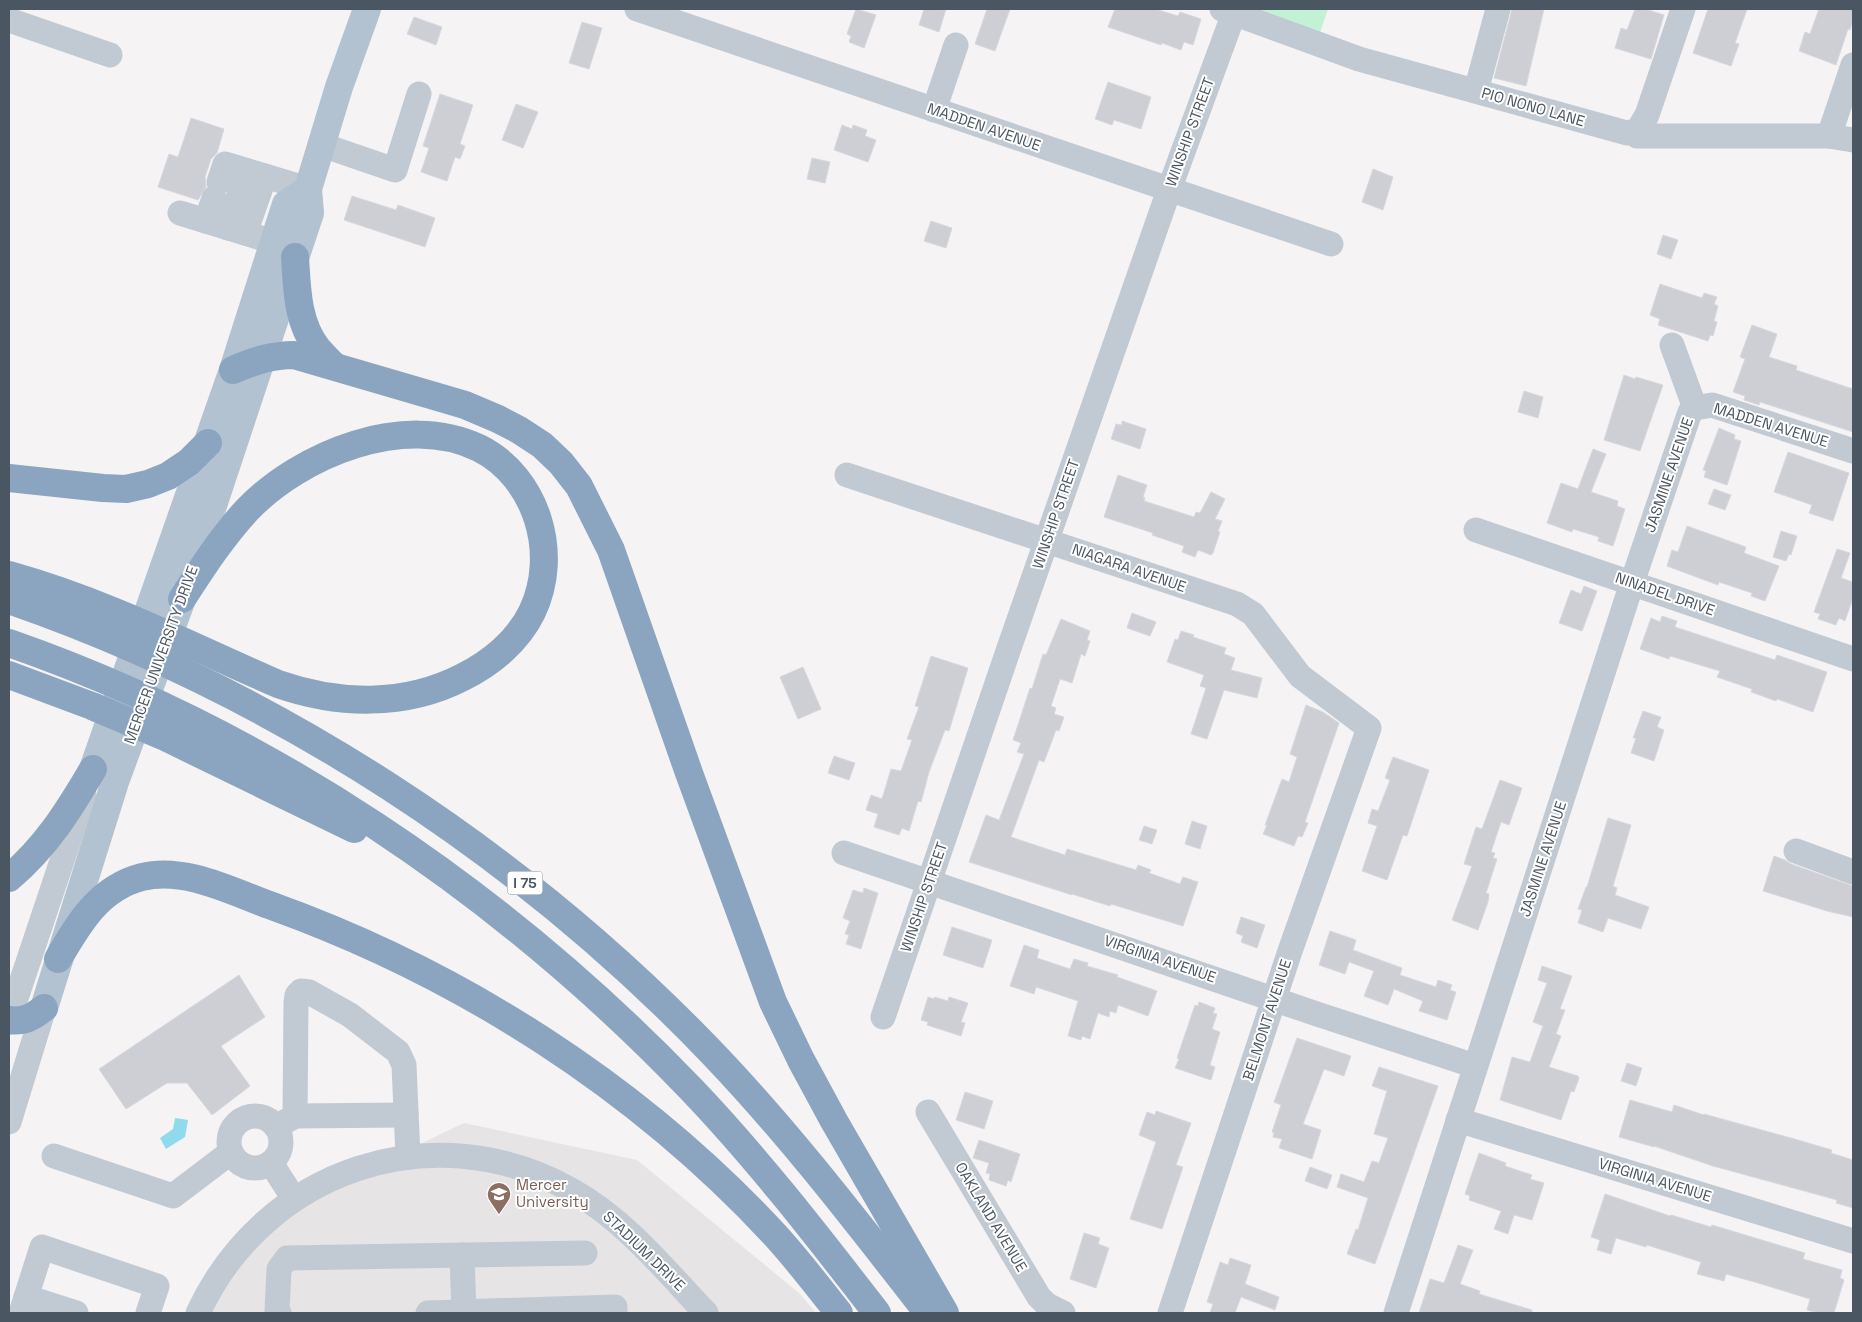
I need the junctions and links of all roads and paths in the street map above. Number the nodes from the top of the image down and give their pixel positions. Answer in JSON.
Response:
{"nodes":[{"id":1,"x":366,"y":9,"type":"edge"},
{"id":2,"x":637,"y":9,"type":"edge"},
{"id":3,"x":1498,"y":9,"type":"edge"},
{"id":4,"x":1683,"y":9,"type":"edge"},
{"id":5,"x":1228,"y":11,"type":"edge"},
{"id":6,"x":9,"y":20,"type":"edge"},
{"id":7,"x":956,"y":45,"type":"dead end"},
{"id":8,"x":110,"y":55,"type":"dead end"},
{"id":9,"x":1853,"y":65,"type":"edge"},
{"id":10,"x":1476,"y":91,"type":"junction"},
{"id":11,"x":419,"y":94,"type":"dead end"},
{"id":12,"x":934,"y":110,"type":"junction"},
{"id":13,"x":1634,"y":132,"type":"junction"},
{"id":14,"x":1841,"y":138,"type":"edge"},
{"id":15,"x":322,"y":145,"type":"junction"},
{"id":16,"x":256,"y":174,"type":"junction"},
{"id":17,"x":308,"y":189,"type":"junction"},
{"id":18,"x":1169,"y":190,"type":"junction"},
{"id":19,"x":180,"y":213,"type":"dead end"},
{"id":20,"x":223,"y":213,"type":"junction"},
{"id":21,"x":1331,"y":244,"type":"dead end"},
{"id":22,"x":284,"y":250,"type":"junction"},
{"id":23,"x":1672,"y":345,"type":"dead end"},
{"id":24,"x":262,"y":358,"type":"junction"},
{"id":25,"x":334,"y":365,"type":"junction"},
{"id":26,"x":233,"y":370,"type":"junction"},
{"id":27,"x":1695,"y":408,"type":"junction"},
{"id":28,"x":208,"y":443,"type":"junction"},
{"id":29,"x":1853,"y":452,"type":"edge"},
{"id":30,"x":847,"y":475,"type":"dead end"},
{"id":31,"x":9,"y":478,"type":"edge"},
{"id":32,"x":1476,"y":530,"type":"dead end"},
{"id":33,"x":1047,"y":540,"type":"junction"},
{"id":34,"x":9,"y":574,"type":"edge"},
{"id":35,"x":1632,"y":583,"type":"junction"},
{"id":36,"x":182,"y":599,"type":"junction"},
{"id":37,"x":9,"y":600,"type":"edge"},
{"id":38,"x":9,"y":643,"type":"edge"},
{"id":39,"x":1853,"y":659,"type":"edge"},
{"id":40,"x":9,"y":675,"type":"edge"},
{"id":41,"x":1369,"y":728,"type":"joint"},
{"id":42,"x":104,"y":775,"type":"junction"},
{"id":43,"x":1796,"y":851,"type":"dead end"},
{"id":44,"x":844,"y":852,"type":"dead end"},
{"id":45,"x":419,"y":855,"type":"junction"},
{"id":46,"x":1853,"y":872,"type":"edge"},
{"id":47,"x":9,"y":878,"type":"edge"},
{"id":48,"x":929,"y":881,"type":"junction"},
{"id":49,"x":58,"y":959,"type":"junction"},
{"id":50,"x":1274,"y":998,"type":"junction"},
{"id":51,"x":44,"y":1008,"type":"junction"},
{"id":52,"x":883,"y":1017,"type":"dead end"},
{"id":53,"x":9,"y":1020,"type":"edge"},
{"id":54,"x":1475,"y":1066,"type":"junction"},
{"id":55,"x":928,"y":1112,"type":"dead end"},
{"id":56,"x":406,"y":1115,"type":"junction"},
{"id":57,"x":1458,"y":1120,"type":"junction"},
{"id":58,"x":9,"y":1122,"type":"edge"},
{"id":59,"x":286,"y":1122,"type":"junction"},
{"id":60,"x":231,"y":1152,"type":"junction"},
{"id":61,"x":54,"y":1156,"type":"dead end"},
{"id":62,"x":408,"y":1157,"type":"junction"},
{"id":63,"x":271,"y":1163,"type":"junction"},
{"id":64,"x":294,"y":1199,"type":"junction"},
{"id":65,"x":1853,"y":1241,"type":"edge"},
{"id":66,"x":585,"y":1253,"type":"dead end"},
{"id":67,"x":462,"y":1255,"type":"junction"},
{"id":68,"x":23,"y":1305,"type":"edge"},
{"id":69,"x":76,"y":1313,"type":"edge"},
{"id":70,"x":148,"y":1313,"type":"edge"},
{"id":71,"x":198,"y":1313,"type":"edge"},
{"id":72,"x":279,"y":1313,"type":"edge"},
{"id":73,"x":428,"y":1313,"type":"edge"},
{"id":74,"x":464,"y":1313,"type":"edge"},
{"id":75,"x":615,"y":1313,"type":"edge"},
{"id":76,"x":706,"y":1313,"type":"edge"},
{"id":77,"x":839,"y":1313,"type":"edge"},
{"id":78,"x":877,"y":1313,"type":"edge"},
{"id":79,"x":928,"y":1313,"type":"edge"},
{"id":80,"x":945,"y":1313,"type":"edge"},
{"id":81,"x":1063,"y":1313,"type":"edge"},
{"id":82,"x":1170,"y":1313,"type":"edge"},
{"id":83,"x":1396,"y":1313,"type":"edge"}],
"edges":[{"from":1,"to":15,"type":"main road","name":"MERCER UNIVERSITY DRIVE"},
{"from":2,"to":12,"type":"street","name":"MADDEN AVENUE"},
{"from":3,"to":10,"type":"street"},
{"from":4,"to":13,"type":"street"},
{"from":5,"to":10,"type":"street","name":"PIO NONO LANE"},
{"from":5,"to":18,"type":"street","name":"WINSHIP STREET"},
{"from":6,"to":8,"type":"street"},
{"from":7,"to":12,"type":"street"},
{"from":9,"to":14,"type":"street"},
{"from":10,"to":13,"type":"street","name":"PIO NONO LANE"},
{"from":11,"to":15,"type":"street"},
{"from":12,"to":18,"type":"street","name":"MADDEN AVENUE"},
{"from":13,"to":14,"type":"street","name":"PIO NONO LANE"},
{"from":15,"to":17,"type":"main road","name":"MERCER UNIVERSITY DRIVE"},
{"from":16,"to":17,"type":"street"},
{"from":16,"to":20,"type":"street"},
{"from":16,"to":20,"type":"street"},
{"from":17,"to":22,"type":"main road","name":"MERCER UNIVERSITY DRIVE"},
{"from":18,"to":21,"type":"street","name":"MADDEN AVENUE"},
{"from":18,"to":33,"type":"street","name":"WINSHIP STREET"},
{"from":19,"to":20,"type":"street"},
{"from":20,"to":22,"type":"street"},
{"from":22,"to":24,"type":"main road","name":"MERCER UNIVERSITY DRIVE"},
{"from":22,"to":25,"type":"highway"},
{"from":22,"to":26,"type":"main road","name":"MERCER UNIVERSITY DRIVE"},
{"from":23,"to":27,"type":"street","name":"MADDEN AVENUE"},
{"from":24,"to":25,"type":"highway"},
{"from":24,"to":26,"type":"highway"},
{"from":24,"to":36,"type":"main road","name":"MERCER UNIVERSITY DRIVE"},
{"from":25,"to":80,"type":"highway"},
{"from":26,"to":28,"type":"main road","name":"MERCER UNIVERSITY DRIVE"},
{"from":27,"to":29,"type":"street","name":"MADDEN AVENUE"},
{"from":27,"to":35,"type":"street","name":"JASMINE AVENUE"},
{"from":28,"to":31,"type":"highway"},
{"from":28,"to":42,"type":"main road","name":"MERCER UNIVERSITY DRIVE"},
{"from":30,"to":33,"type":"street","name":"NIAGARA AVENUE"},
{"from":32,"to":35,"type":"street","name":"NINADEL DRIVE"},
{"from":33,"to":41,"type":"street","name":"NIAGARA AVENUE"},
{"from":33,"to":48,"type":"street","name":"WINSHIP STREET"},
{"from":34,"to":36,"type":"highway"},
{"from":35,"to":39,"type":"street","name":"NINADEL DRIVE"},
{"from":35,"to":54,"type":"street","name":"JASMINE AVENUE"},
{"from":36,"to":42,"type":"main road","name":"MERCER UNIVERSITY DRIVE"},
{"from":37,"to":79,"type":"highway","number":"I 75"},
{"from":38,"to":45,"type":"highway","number":"I 75"},
{"from":40,"to":45,"type":"highway"},
{"from":41,"to":50,"type":"street","name":"BELMONT AVENUE"},
{"from":42,"to":47,"type":"highway"},
{"from":42,"to":49,"type":"main road","name":"MERCER UNIVERSITY DRIVE"},
{"from":42,"to":53,"type":"street","name":"MERCER UNIVERSITY DRIVE"},
{"from":43,"to":46,"type":"street"},
{"from":44,"to":48,"type":"street","name":"VIRGINIA AVENUE"},
{"from":45,"to":78,"type":"highway","number":"I 75"},
{"from":48,"to":50,"type":"street","name":"VIRGINIA AVENUE"},
{"from":48,"to":52,"type":"street","name":"WINSHIP STREET"},
{"from":49,"to":51,"type":"main road","name":"MERCER UNIVERSITY DRIVE"},
{"from":49,"to":77,"type":"highway"},
{"from":50,"to":54,"type":"street","name":"VIRGINIA AVENUE"},
{"from":50,"to":82,"type":"street","name":"BELMONT AVENUE"},
{"from":51,"to":53,"type":"highway"},
{"from":51,"to":58,"type":"street","name":"MERCER UNIVERSITY DRIVE"},
{"from":54,"to":57,"type":"street","name":"JASMINE AVENUE"},
{"from":55,"to":81,"type":"street","name":"OAKLAND AVENUE"},
{"from":56,"to":59,"type":"street"},
{"from":56,"to":59,"type":"street"},
{"from":56,"to":62,"type":"street"},
{"from":57,"to":65,"type":"street","name":"VIRGINIA AVENUE"},
{"from":57,"to":83,"type":"street","name":"JASMINE AVENUE"},
{"from":59,"to":60,"type":"street"},
{"from":59,"to":63,"type":"street"},
{"from":60,"to":61,"type":"street"},
{"from":60,"to":63,"type":"street"},
{"from":62,"to":64,"type":"street","name":"STADIUM DRIVE"},
{"from":62,"to":76,"type":"street","name":"STADIUM DRIVE"},
{"from":63,"to":64,"type":"street"},
{"from":64,"to":71,"type":"street","name":"STADIUM DRIVE"},
{"from":66,"to":67,"type":"street"},
{"from":67,"to":72,"type":"street"},
{"from":67,"to":74,"type":"street"},
{"from":68,"to":69,"type":"street"},
{"from":68,"to":70,"type":"street"},
{"from":73,"to":74,"type":"street"},
{"from":74,"to":75,"type":"street"}]}
